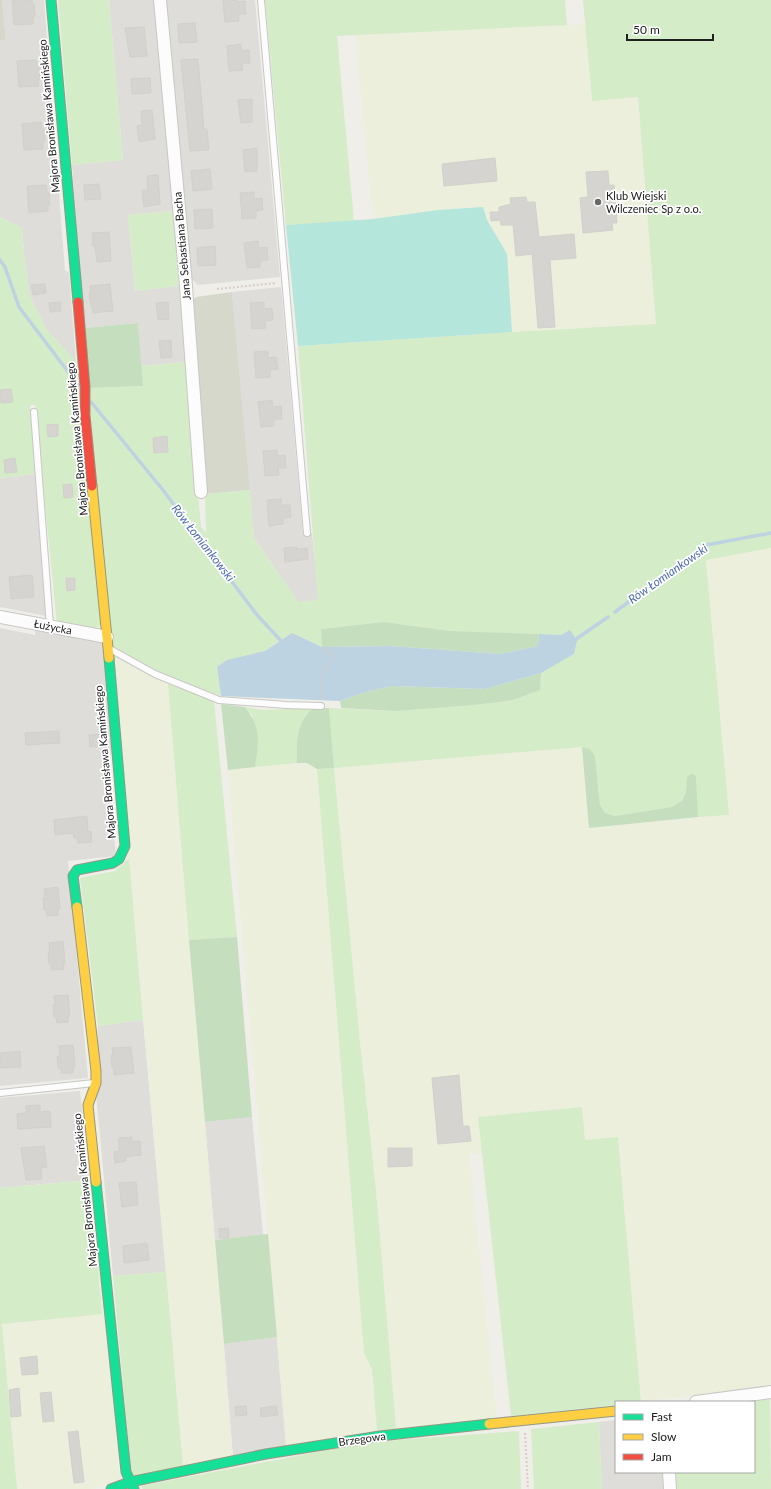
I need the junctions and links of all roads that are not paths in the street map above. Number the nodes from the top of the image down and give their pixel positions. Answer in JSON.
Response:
{"nodes":[{"id":1,"x":51,"y":0,"type":"edge"},
{"id":2,"x":160,"y":0,"type":"edge"},
{"id":3,"x":261,"y":0,"type":"edge"},
{"id":4,"x":34,"y":412,"type":"dead end"},
{"id":5,"x":201,"y":492,"type":"dead end"},
{"id":6,"x":308,"y":533,"type":"dead end"},
{"id":7,"x":0,"y":617,"type":"edge"},
{"id":8,"x":50,"y":626,"type":"junction"},
{"id":9,"x":107,"y":642,"type":"junction"},
{"id":10,"x":321,"y":706,"type":"road end"},
{"id":11,"x":96,"y":1083,"type":"junction"},
{"id":12,"x":0,"y":1093,"type":"edge"},
{"id":13,"x":771,"y":1392,"type":"edge"},
{"id":14,"x":704,"y":1401,"type":"edge"},
{"id":15,"x":615,"y":1411,"type":"edge"},
{"id":16,"x":669,"y":1473,"type":"edge"},
{"id":17,"x":132,"y":1486,"type":"edge"},
{"id":18,"x":110,"y":1489,"type":"edge"},
{"id":19,"x":670,"y":1489,"type":"edge"}],
"edges":[{"from":1,"to":9,"type":"street","name":"Majora Bronisława Kamińskiego"},
{"from":2,"to":5,"type":"street","name":"Jana Sebastiana Bacha"},
{"from":3,"to":6,"type":"lane"},
{"from":4,"to":8,"type":"lane"},
{"from":7,"to":8,"type":"street","name":"Łużycka"},
{"from":8,"to":9,"type":"street","name":"Łużycka"},
{"from":9,"to":10,"type":"lane"},
{"from":9,"to":11,"type":"street","name":"Majora Bronisława Kamińskiego"},
{"from":11,"to":12,"type":"lane"},
{"from":11,"to":17,"type":"street","name":"Majora Bronisława Kamińskiego"},
{"from":13,"to":14,"type":"street"},
{"from":15,"to":17,"type":"street","name":"Brzegowa"},
{"from":16,"to":19,"type":"street"},
{"from":17,"to":18,"type":"street","name":"Brzegowa"}]}
